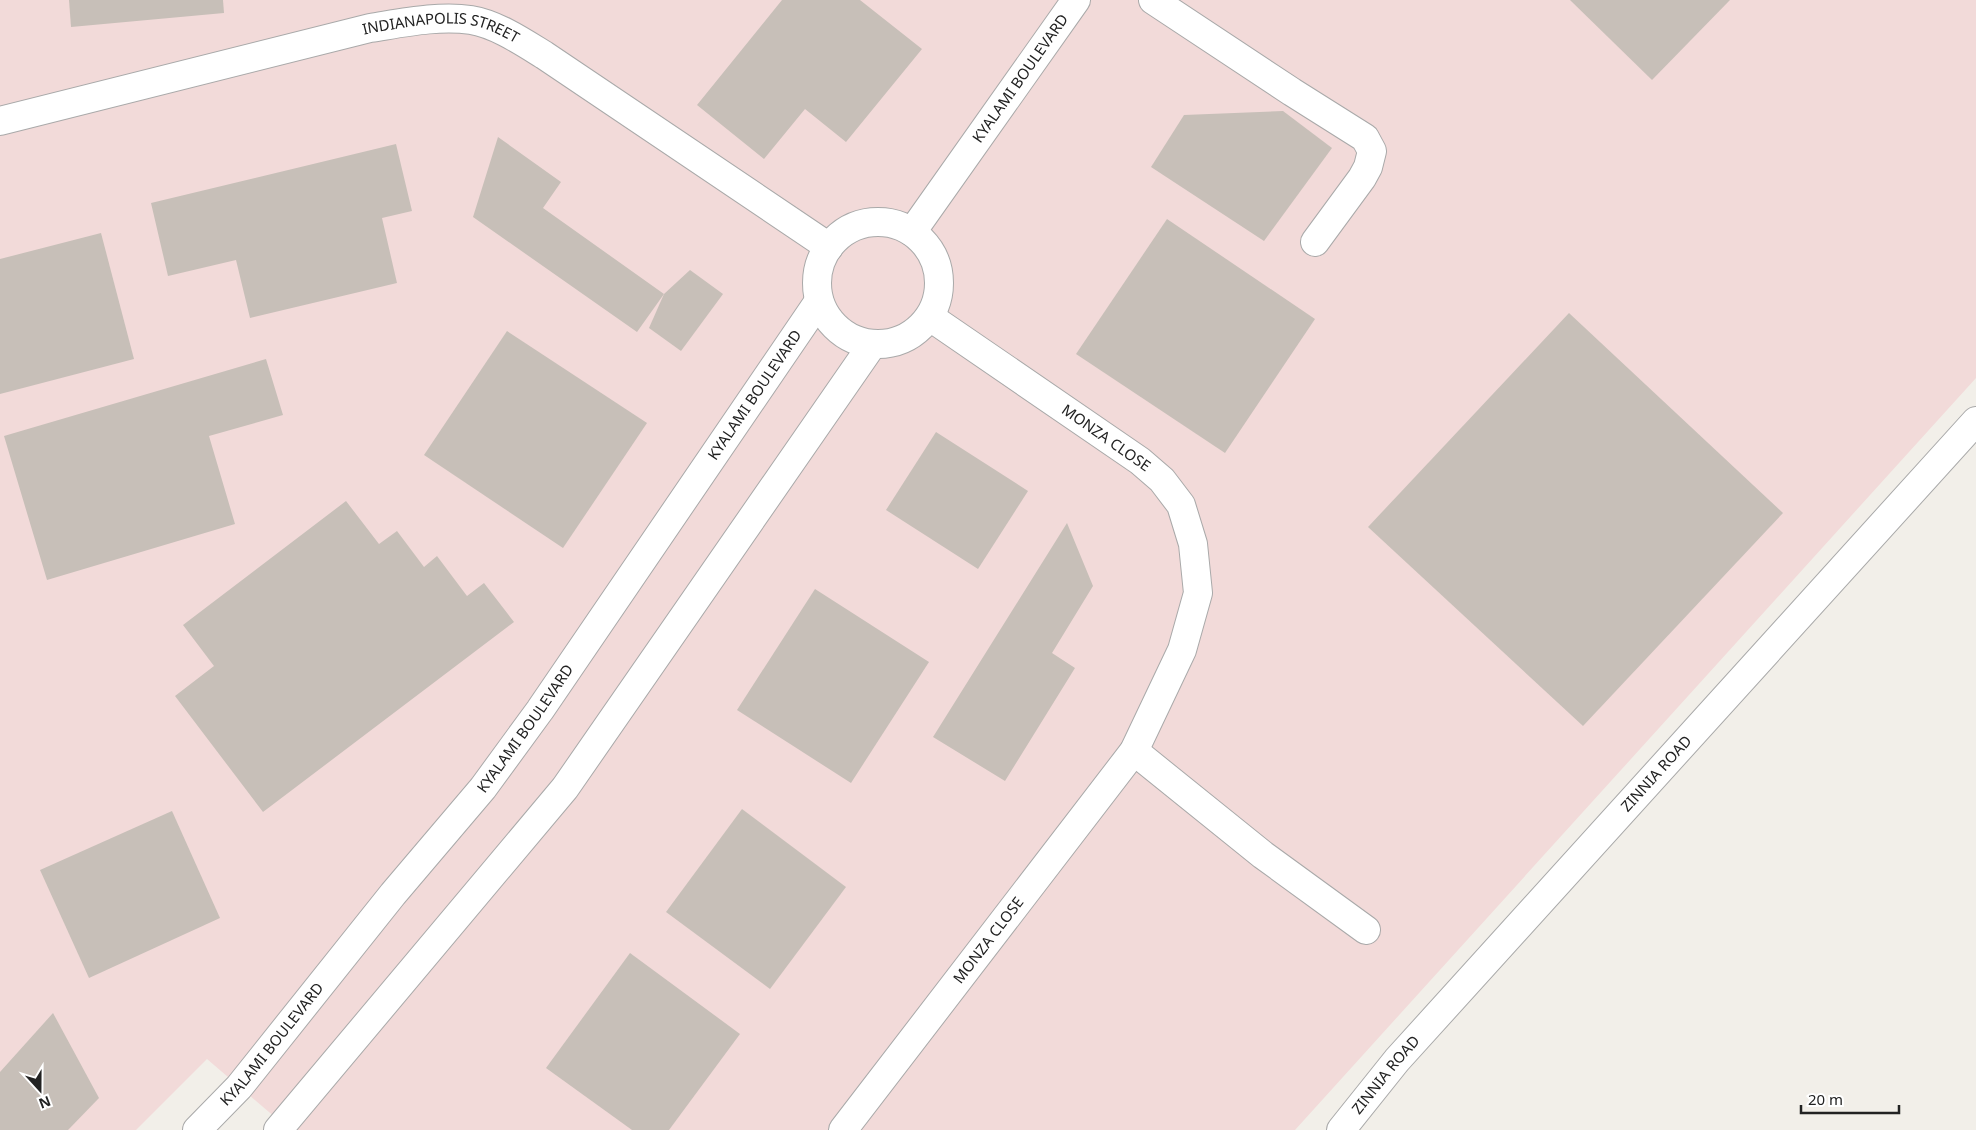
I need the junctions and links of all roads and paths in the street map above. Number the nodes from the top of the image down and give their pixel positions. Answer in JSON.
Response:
{"nodes":[{"id":1,"x":1076,"y":0,"type":"edge"},
{"id":2,"x":1153,"y":0,"type":"edge"},
{"id":3,"x":0,"y":121,"type":"edge"},
{"id":4,"x":912,"y":232,"type":"junction"},
{"id":5,"x":1315,"y":242,"type":"dead end"},
{"id":6,"x":829,"y":246,"type":"junction"},
{"id":7,"x":819,"y":301,"type":"junction"},
{"id":8,"x":930,"y":317,"type":"junction"},
{"id":9,"x":872,"y":345,"type":"junction"},
{"id":10,"x":1976,"y":421,"type":"edge"},
{"id":11,"x":1134,"y":751,"type":"junction"},
{"id":12,"x":1366,"y":930,"type":"dead end"},
{"id":13,"x":197,"y":1130,"type":"edge"},
{"id":14,"x":278,"y":1130,"type":"edge"},
{"id":15,"x":843,"y":1130,"type":"edge"},
{"id":16,"x":1341,"y":1130,"type":"edge"}],
"edges":[{"from":1,"to":4,"type":"street","name":"KYALAMI BOULEVARD"},
{"from":2,"to":5,"type":"street"},
{"from":3,"to":6,"type":"street","name":"INDIANAPOLIS STREET"},
{"from":4,"to":6,"type":"street"},
{"from":4,"to":8,"type":"street"},
{"from":6,"to":7,"type":"street"},
{"from":7,"to":9,"type":"street"},
{"from":7,"to":13,"type":"street","name":"KYALAMI BOULEVARD"},
{"from":8,"to":9,"type":"street"},
{"from":8,"to":11,"type":"street","name":"MONZA CLOSE"},
{"from":9,"to":14,"type":"street"},
{"from":10,"to":16,"type":"street","name":"ZINNIA ROAD"},
{"from":11,"to":12,"type":"street"},
{"from":11,"to":15,"type":"street","name":"MONZA CLOSE"}]}
